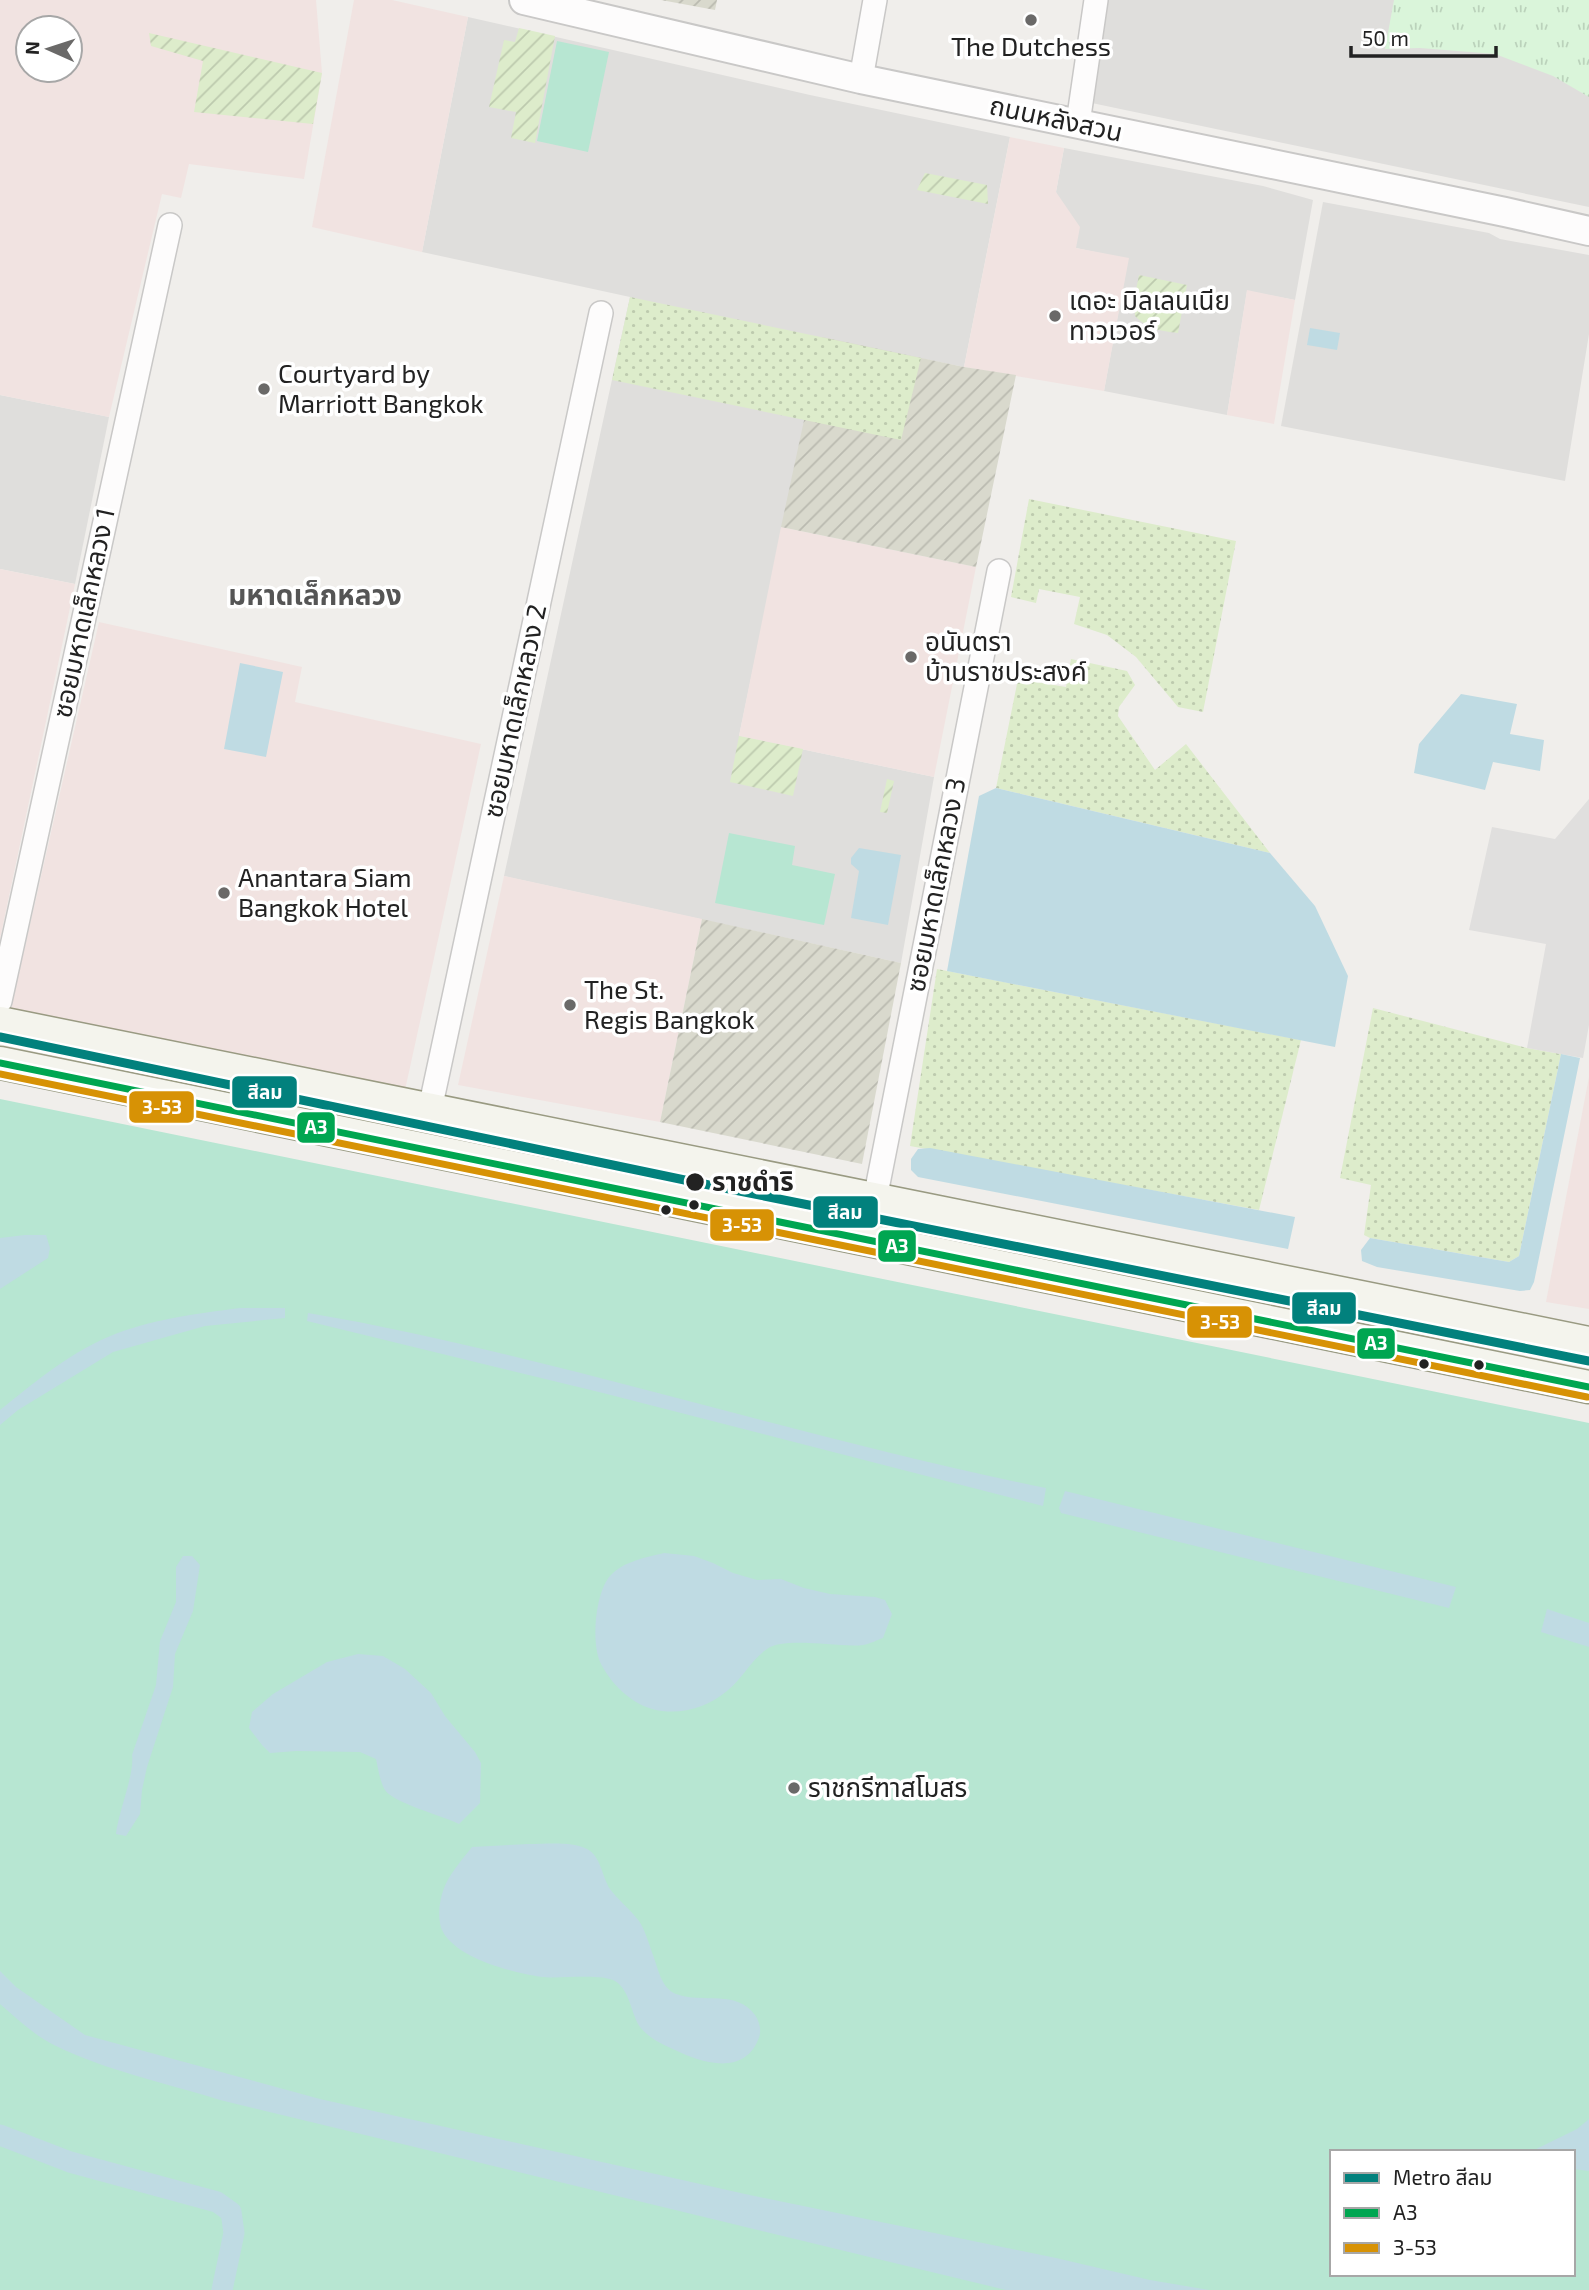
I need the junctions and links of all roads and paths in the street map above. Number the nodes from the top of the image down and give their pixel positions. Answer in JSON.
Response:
{"nodes":[{"id":1,"x":524,"y":0,"type":"edge"},
{"id":2,"x":876,"y":0,"type":"edge"},
{"id":3,"x":1096,"y":0,"type":"edge"},
{"id":4,"x":558,"y":4,"type":"edge"},
{"id":5,"x":861,"y":79,"type":"junction"},
{"id":6,"x":1078,"y":123,"type":"junction"},
{"id":7,"x":170,"y":225,"type":"dead end"},
{"id":8,"x":1589,"y":231,"type":"edge"},
{"id":9,"x":601,"y":313,"type":"dead end"},
{"id":10,"x":999,"y":571,"type":"dead end"},
{"id":11,"x":0,"y":1001,"type":"edge"},
{"id":12,"x":0,"y":1023,"type":"edge"},
{"id":13,"x":0,"y":1063,"type":"edge"},
{"id":14,"x":430,"y":1110,"type":"junction"},
{"id":15,"x":422,"y":1149,"type":"junction"},
{"id":16,"x":875,"y":1199,"type":"junction"},
{"id":17,"x":1298,"y":1285,"type":"junction"},
{"id":18,"x":1289,"y":1326,"type":"junction"},
{"id":19,"x":1589,"y":1343,"type":"edge"},
{"id":20,"x":1589,"y":1387,"type":"edge"}],
"edges":[{"from":1,"to":4,"type":"street","name":"ถนนหลังสวน"},
{"from":2,"to":5,"type":"street"},
{"from":3,"to":6,"type":"street"},
{"from":4,"to":5,"type":"street","name":"ถนนหลังสวน"},
{"from":5,"to":6,"type":"street","name":"ถนนหลังสวน"},
{"from":6,"to":8,"type":"street","name":"ถนนหลังสวน"},
{"from":7,"to":11,"type":"street","name":"ซอยมหาดเล็กหลวง 1"},
{"from":9,"to":14,"type":"street","name":"ซอยมหาดเล็กหลวง 2"},
{"from":10,"to":16,"type":"street","name":"ซอยมหาดเล็กหลวง 3"},
{"from":12,"to":14,"type":"main road"},
{"from":13,"to":15,"type":"main road"},
{"from":14,"to":15,"type":"main road"},
{"from":14,"to":16,"type":"main road"},
{"from":15,"to":18,"type":"main road"},
{"from":16,"to":17,"type":"main road"},
{"from":17,"to":18,"type":"main road"},
{"from":17,"to":19,"type":"main road"},
{"from":18,"to":20,"type":"main road"}]}
